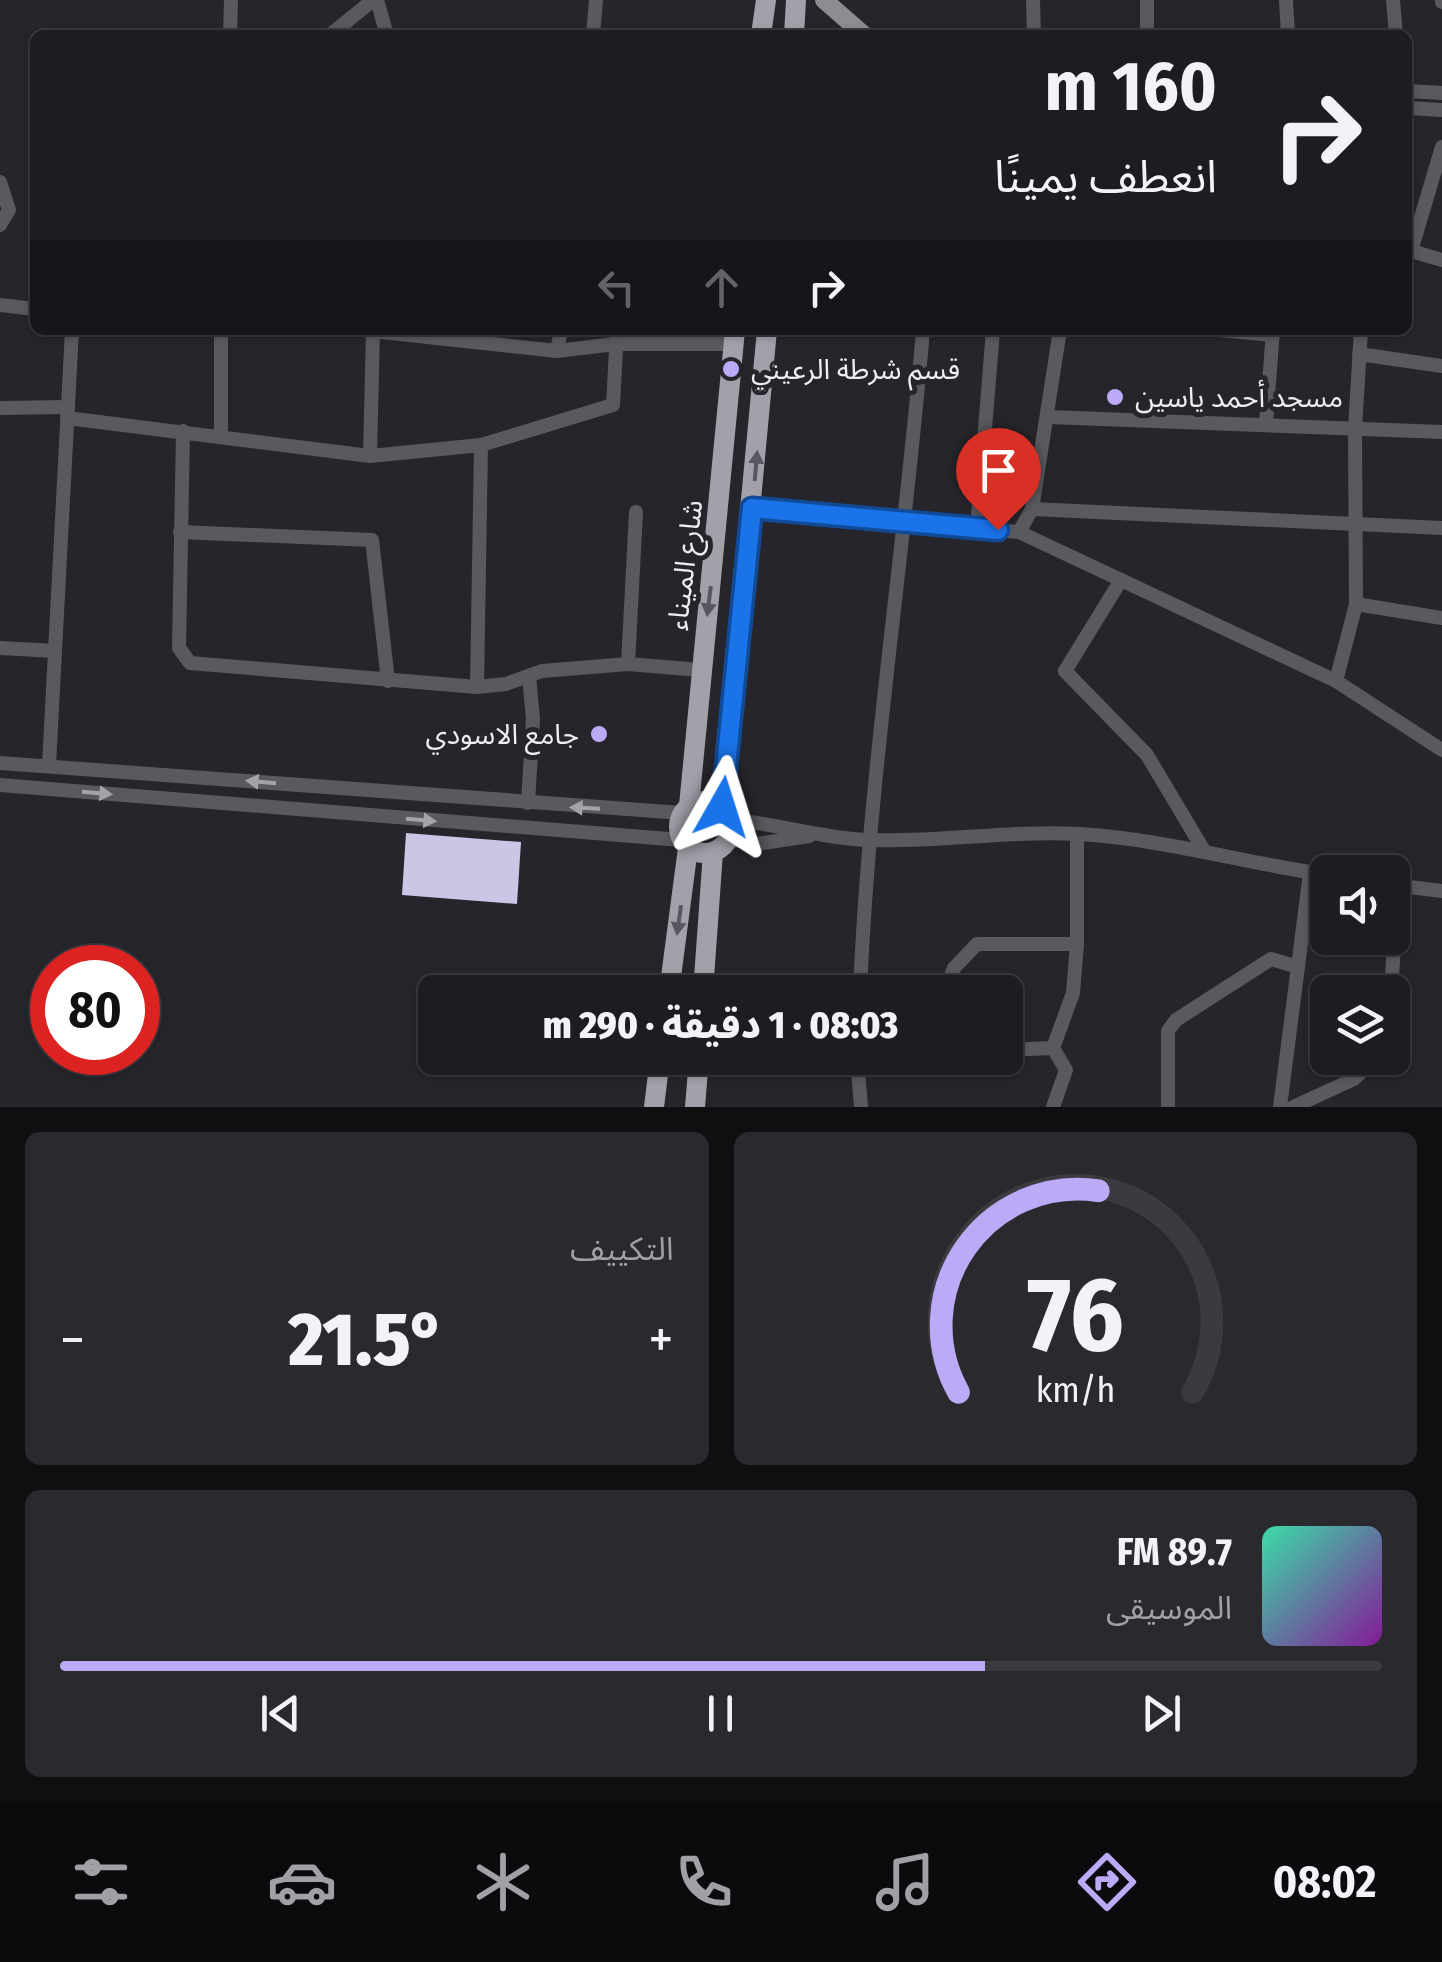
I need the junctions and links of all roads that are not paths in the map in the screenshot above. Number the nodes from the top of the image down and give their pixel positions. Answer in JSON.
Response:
{"nodes":[{"id":1,"x":231,"y":0,"type":"edge"},
{"id":2,"x":375,"y":0,"type":"edge"},
{"id":3,"x":596,"y":0,"type":"edge"},
{"id":4,"x":766,"y":0,"type":"edge"},
{"id":5,"x":796,"y":0,"type":"edge"},
{"id":6,"x":824,"y":0,"type":"edge"},
{"id":7,"x":1033,"y":0,"type":"edge"},
{"id":8,"x":1147,"y":0,"type":"edge"},
{"id":9,"x":1286,"y":0,"type":"edge"},
{"id":10,"x":1394,"y":0,"type":"edge"},
{"id":11,"x":230,"y":30,"type":"edge"},
{"id":12,"x":336,"y":30,"type":"edge"},
{"id":13,"x":385,"y":30,"type":"edge"},
{"id":14,"x":593,"y":30,"type":"edge"},
{"id":15,"x":762,"y":30,"type":"edge"},
{"id":16,"x":794,"y":30,"type":"edge"},
{"id":17,"x":858,"y":30,"type":"edge"},
{"id":18,"x":1034,"y":30,"type":"edge"},
{"id":19,"x":1148,"y":30,"type":"edge"},
{"id":20,"x":1288,"y":30,"type":"edge"},
{"id":21,"x":1396,"y":30,"type":"edge"},
{"id":22,"x":1412,"y":91,"type":"edge"},
{"id":23,"x":1442,"y":93,"type":"edge"},
{"id":24,"x":1412,"y":108,"type":"edge"},
{"id":25,"x":1442,"y":110,"type":"edge"},
{"id":26,"x":1442,"y":147,"type":"edge"},
{"id":27,"x":0,"y":182,"type":"edge"},
{"id":28,"x":1437,"y":182,"type":"edge"},
{"id":29,"x":3,"y":201,"type":"edge"},
{"id":30,"x":0,"y":225,"type":"edge"},
{"id":31,"x":1412,"y":244,"type":"edge"},
{"id":32,"x":1412,"y":252,"type":"edge"},
{"id":33,"x":1442,"y":260,"type":"edge"},
{"id":34,"x":0,"y":305,"type":"edge"},
{"id":35,"x":30,"y":308,"type":"edge"},
{"id":36,"x":72,"y":335,"type":"edge"},
{"id":37,"x":221,"y":335,"type":"edge"},
{"id":38,"x":373,"y":335,"type":"edge"},
{"id":39,"x":410,"y":335,"type":"edge"},
{"id":40,"x":560,"y":335,"type":"edge"},
{"id":41,"x":767,"y":335,"type":"edge"},
{"id":42,"x":922,"y":335,"type":"edge"},
{"id":43,"x":993,"y":335,"type":"edge"},
{"id":44,"x":1059,"y":335,"type":"edge"},
{"id":45,"x":1273,"y":335,"type":"edge"},
{"id":46,"x":1361,"y":335,"type":"edge"},
{"id":47,"x":616,"y":337,"type":"edge"},
{"id":48,"x":735,"y":337,"type":"edge"},
{"id":49,"x":558,"y":351,"type":"junction"},
{"id":50,"x":1360,"y":354,"type":"junction"},
{"id":51,"x":1442,"y":366,"type":"edge"},
{"id":52,"x":0,"y":408,"type":"edge"},
{"id":53,"x":67,"y":412,"type":"junction"},
{"id":54,"x":1048,"y":417,"type":"junction"},
{"id":55,"x":1266,"y":424,"type":"junction"},
{"id":56,"x":1355,"y":428,"type":"junction"},
{"id":57,"x":184,"y":432,"type":"junction"},
{"id":58,"x":1442,"y":432,"type":"edge"},
{"id":59,"x":220,"y":434,"type":"junction"},
{"id":60,"x":481,"y":445,"type":"junction"},
{"id":61,"x":370,"y":456,"type":"junction"},
{"id":62,"x":752,"y":508,"type":"junction"},
{"id":63,"x":1032,"y":509,"type":"junction"},
{"id":64,"x":636,"y":512,"type":"dead end"},
{"id":65,"x":907,"y":520,"type":"junction"},
{"id":66,"x":1354,"y":527,"type":"junction"},
{"id":67,"x":977,"y":528,"type":"junction"},
{"id":68,"x":1442,"y":528,"type":"edge"},
{"id":69,"x":180,"y":532,"type":"junction"},
{"id":70,"x":1019,"y":532,"type":"junction"},
{"id":71,"x":1121,"y":580,"type":"junction"},
{"id":72,"x":1356,"y":604,"type":"junction"},
{"id":73,"x":1442,"y":618,"type":"edge"},
{"id":74,"x":0,"y":648,"type":"edge"},
{"id":75,"x":55,"y":651,"type":"junction"},
{"id":76,"x":628,"y":664,"type":"junction"},
{"id":77,"x":700,"y":670,"type":"junction"},
{"id":78,"x":529,"y":676,"type":"junction"},
{"id":79,"x":388,"y":680,"type":"junction"},
{"id":80,"x":1336,"y":681,"type":"junction"},
{"id":81,"x":477,"y":687,"type":"junction"},
{"id":82,"x":1442,"y":750,"type":"edge"},
{"id":83,"x":0,"y":763,"type":"edge"},
{"id":84,"x":50,"y":766,"type":"junction"},
{"id":85,"x":0,"y":785,"type":"edge"},
{"id":86,"x":528,"y":803,"type":"junction"},
{"id":87,"x":685,"y":809,"type":"junction"},
{"id":88,"x":724,"y":830,"type":"junction"},
{"id":89,"x":1078,"y":834,"type":"junction"},
{"id":90,"x":868,"y":840,"type":"junction"},
{"id":91,"x":685,"y":844,"type":"junction"},
{"id":92,"x":1203,"y":850,"type":"junction"},
{"id":93,"x":1310,"y":873,"type":"joint"},
{"id":94,"x":1410,"y":887,"type":"edge"},
{"id":95,"x":1442,"y":891,"type":"edge"},
{"id":96,"x":1077,"y":944,"type":"junction"},
{"id":97,"x":1298,"y":966,"type":"junction"},
{"id":98,"x":671,"y":975,"type":"edge"},
{"id":99,"x":705,"y":975,"type":"edge"},
{"id":100,"x":861,"y":975,"type":"edge"},
{"id":101,"x":951,"y":975,"type":"edge"},
{"id":102,"x":1053,"y":1048,"type":"junction"},
{"id":103,"x":1023,"y":1049,"type":"edge"},
{"id":104,"x":658,"y":1075,"type":"edge"},
{"id":105,"x":697,"y":1075,"type":"edge"},
{"id":106,"x":858,"y":1075,"type":"edge"},
{"id":107,"x":1358,"y":1075,"type":"edge"},
{"id":108,"x":654,"y":1107,"type":"edge"},
{"id":109,"x":695,"y":1107,"type":"edge"},
{"id":110,"x":861,"y":1107,"type":"edge"},
{"id":111,"x":1053,"y":1107,"type":"edge"},
{"id":112,"x":1168,"y":1107,"type":"edge"},
{"id":113,"x":1280,"y":1107,"type":"edge"},
{"id":114,"x":1292,"y":1107,"type":"edge"}],
"edges":[{"from":1,"to":11,"type":"street"},
{"from":2,"to":12,"type":"street"},
{"from":2,"to":13,"type":"street"},
{"from":3,"to":14,"type":"street"},
{"from":4,"to":15,"type":"highway"},
{"from":5,"to":16,"type":"highway"},
{"from":6,"to":17,"type":"main road"},
{"from":7,"to":18,"type":"street"},
{"from":8,"to":19,"type":"street"},
{"from":9,"to":20,"type":"street"},
{"from":10,"to":21,"type":"street"},
{"from":22,"to":23,"type":"street"},
{"from":24,"to":25,"type":"street"},
{"from":26,"to":28,"type":"street"},
{"from":27,"to":29,"type":"street"},
{"from":28,"to":31,"type":"street"},
{"from":29,"to":30,"type":"street"},
{"from":32,"to":33,"type":"street"},
{"from":34,"to":35,"type":"street"},
{"from":36,"to":53,"type":"street"},
{"from":37,"to":59,"type":"street"},
{"from":38,"to":61,"type":"street"},
{"from":39,"to":49,"type":"street"},
{"from":40,"to":49,"type":"street"},
{"from":62,"to":41,"type":"highway","one_way":true},
{"from":42,"to":65,"type":"street"},
{"from":43,"to":67,"type":"street"},
{"from":44,"to":54,"type":"street"},
{"from":45,"to":55,"type":"street"},
{"from":46,"to":50,"type":"street"},
{"from":47,"to":48,"type":"street"},
{"from":47,"to":49,"type":"street"},
{"from":47,"to":60,"type":"street"},
{"from":48,"to":77,"type":"highway","name":"شارع الميناء","one_way":true},
{"from":50,"to":51,"type":"street"},
{"from":50,"to":56,"type":"street"},
{"from":52,"to":53,"type":"street"},
{"from":53,"to":57,"type":"street"},
{"from":53,"to":75,"type":"street"},
{"from":54,"to":55,"type":"street"},
{"from":54,"to":63,"type":"street"},
{"from":55,"to":56,"type":"street"},
{"from":56,"to":58,"type":"street"},
{"from":56,"to":66,"type":"street"},
{"from":57,"to":59,"type":"street"},
{"from":57,"to":69,"type":"street"},
{"from":59,"to":61,"type":"street"},
{"from":60,"to":61,"type":"street"},
{"from":60,"to":81,"type":"street"},
{"from":62,"to":65,"type":"street"},
{"from":62,"to":88,"type":"highway"},
{"from":63,"to":66,"type":"street"},
{"from":63,"to":70,"type":"street"},
{"from":64,"to":76,"type":"street"},
{"from":65,"to":67,"type":"street"},
{"from":65,"to":90,"type":"street"},
{"from":66,"to":68,"type":"street"},
{"from":66,"to":72,"type":"street"},
{"from":67,"to":70,"type":"street"},
{"from":69,"to":79,"type":"street"},
{"from":69,"to":79,"type":"street"},
{"from":70,"to":71,"type":"street"},
{"from":71,"to":80,"type":"street"},
{"from":71,"to":92,"type":"street"},
{"from":72,"to":73,"type":"street"},
{"from":72,"to":80,"type":"street"},
{"from":74,"to":75,"type":"street"},
{"from":75,"to":84,"type":"street"},
{"from":76,"to":77,"type":"street"},
{"from":76,"to":78,"type":"street"},
{"from":77,"to":87,"type":"highway","name":"شارع الميناء"},
{"from":78,"to":81,"type":"street"},
{"from":78,"to":86,"type":"street"},
{"from":79,"to":81,"type":"street"},
{"from":80,"to":82,"type":"street"},
{"from":83,"to":84,"type":"street"},
{"from":86,"to":84,"type":"street","one_way":true},
{"from":85,"to":91,"type":"street","one_way":true},
{"from":87,"to":86,"type":"street","one_way":true},
{"from":87,"to":88,"type":"highway"},
{"from":87,"to":91,"type":"highway","name":"شارع الميناء"},
{"from":88,"to":90,"type":"street"},
{"from":88,"to":91,"type":"highway"},
{"from":88,"to":99,"type":"highway"},
{"from":89,"to":90,"type":"street"},
{"from":89,"to":92,"type":"street"},
{"from":89,"to":96,"type":"street"},
{"from":90,"to":100,"type":"street"},
{"from":91,"to":98,"type":"highway","one_way":true},
{"from":92,"to":93,"type":"street"},
{"from":93,"to":97,"type":"street"},
{"from":94,"to":95,"type":"street"},
{"from":96,"to":101,"type":"street"},
{"from":96,"to":102,"type":"street"},
{"from":97,"to":112,"type":"street"},
{"from":97,"to":113,"type":"street"},
{"from":102,"to":103,"type":"street"},
{"from":102,"to":111,"type":"street"},
{"from":104,"to":108,"type":"highway"},
{"from":105,"to":109,"type":"highway"},
{"from":106,"to":110,"type":"street"},
{"from":107,"to":114,"type":"street"}]}
